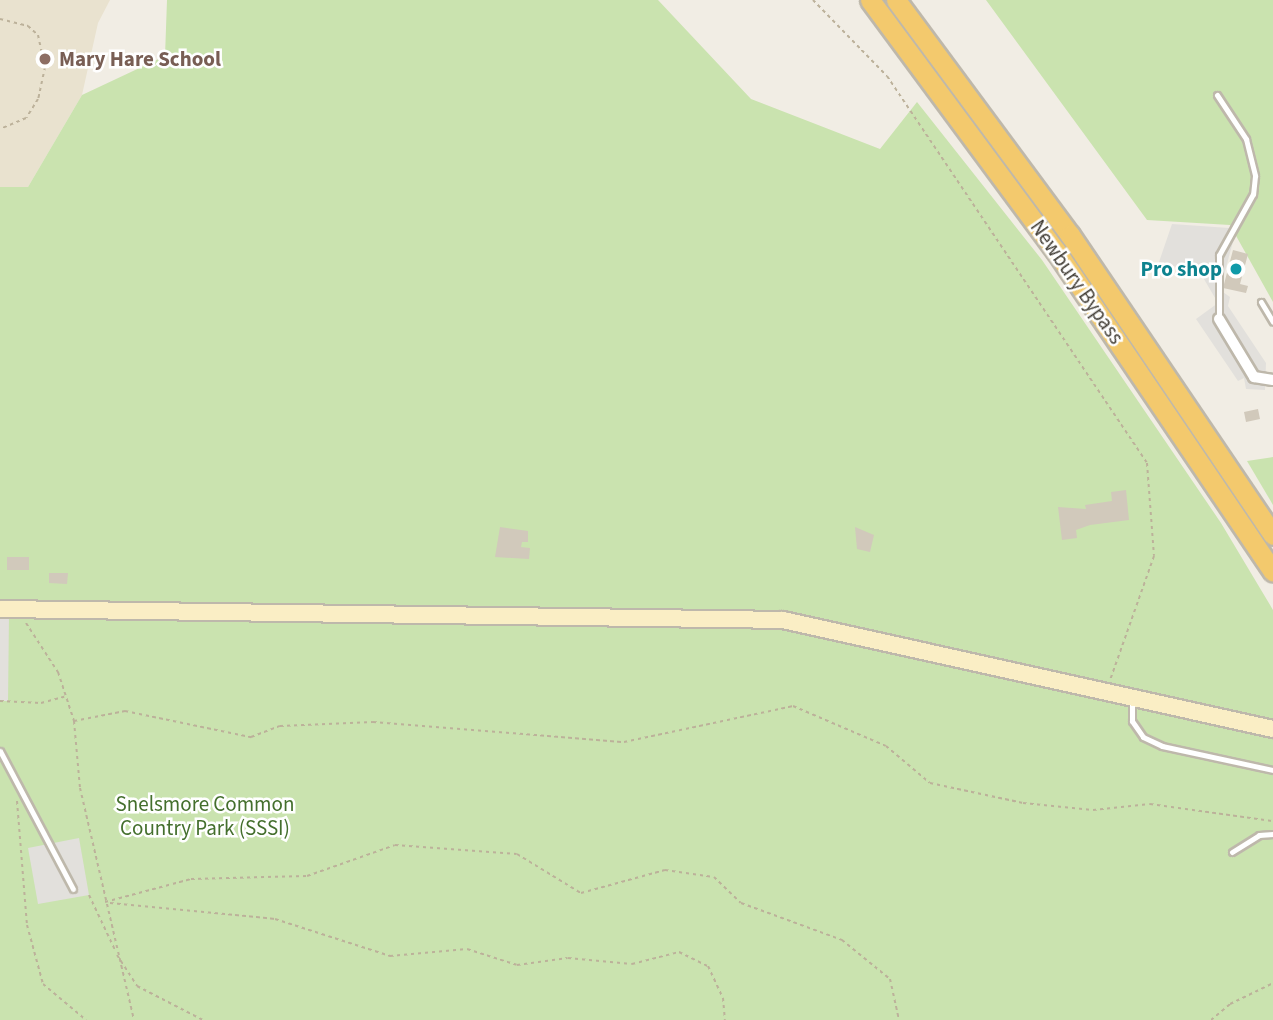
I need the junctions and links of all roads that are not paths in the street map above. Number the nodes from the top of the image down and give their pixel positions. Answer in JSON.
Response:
{"nodes":[{"id":1,"x":870,"y":0,"type":"edge"},
{"id":2,"x":896,"y":0,"type":"edge"},
{"id":3,"x":1217,"y":95,"type":"dead end"},
{"id":4,"x":1261,"y":302,"type":"dead end"},
{"id":5,"x":1219,"y":319,"type":"joint"},
{"id":6,"x":1273,"y":322,"type":"edge"},
{"id":7,"x":1273,"y":380,"type":"edge"},
{"id":8,"x":1273,"y":535,"type":"edge"},
{"id":9,"x":1273,"y":572,"type":"edge"},
{"id":10,"x":0,"y":609,"type":"edge"},
{"id":11,"x":1132,"y":701,"type":"junction"},
{"id":12,"x":1267,"y":728,"type":"edge"},
{"id":13,"x":0,"y":751,"type":"edge"},
{"id":14,"x":1273,"y":770,"type":"edge"},
{"id":15,"x":1273,"y":834,"type":"edge"},
{"id":16,"x":1232,"y":852,"type":"dead end"},
{"id":17,"x":73,"y":889,"type":"dead end"}],
"edges":[{"from":1,"to":9,"type":"highway","name":"Newbury Bypass"},
{"from":2,"to":8,"type":"highway","name":"Newbury Bypass"},
{"from":3,"to":5,"type":"lane"},
{"from":4,"to":6,"type":"lane"},
{"from":5,"to":7,"type":"street"},
{"from":10,"to":11,"type":"main road"},
{"from":11,"to":12,"type":"main road"},
{"from":11,"to":14,"type":"lane"},
{"from":13,"to":17,"type":"lane"},
{"from":15,"to":16,"type":"lane"}]}
